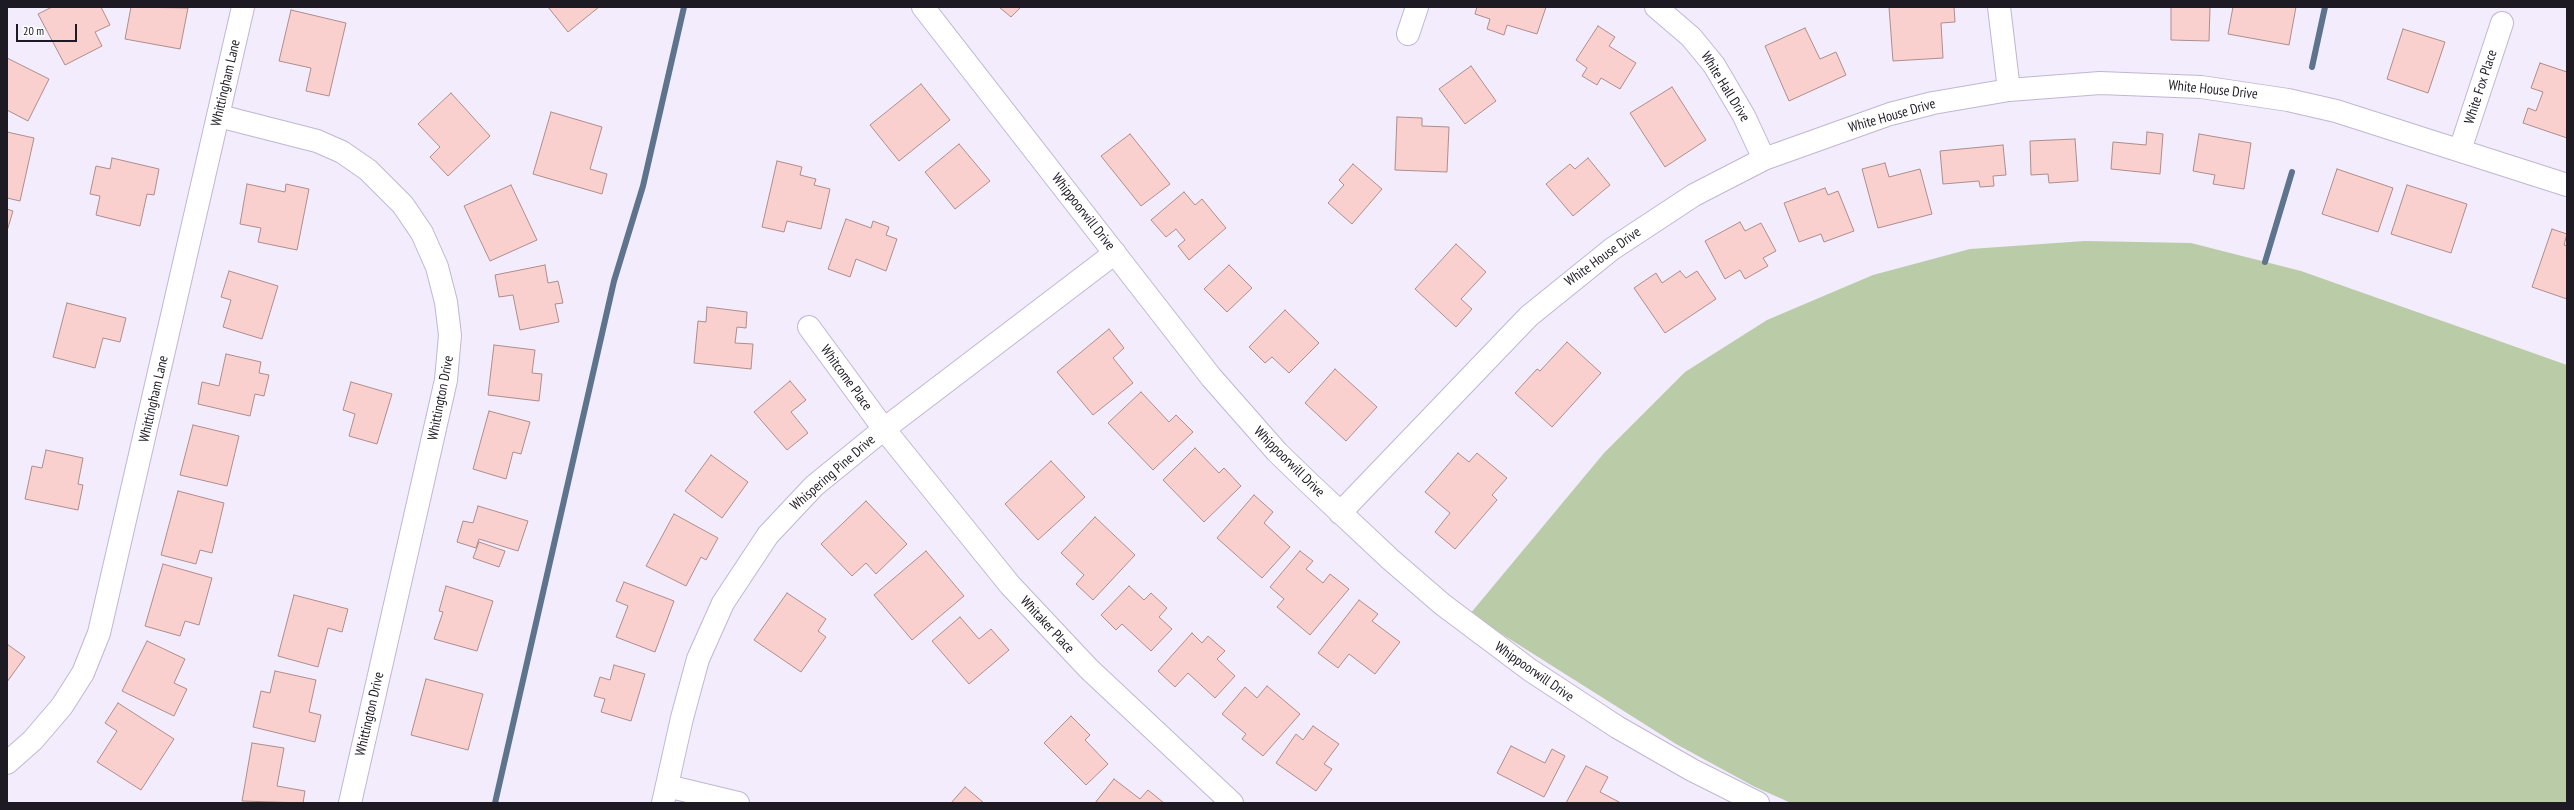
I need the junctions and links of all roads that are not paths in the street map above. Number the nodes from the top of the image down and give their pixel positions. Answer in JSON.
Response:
{"nodes":[{"id":1,"x":243,"y":7,"type":"edge"},
{"id":2,"x":923,"y":7,"type":"edge"},
{"id":3,"x":1417,"y":7,"type":"edge"},
{"id":4,"x":1656,"y":7,"type":"edge"},
{"id":5,"x":1999,"y":7,"type":"edge"},
{"id":6,"x":2502,"y":23,"type":"dead end"},
{"id":7,"x":1408,"y":34,"type":"dead end"},
{"id":8,"x":2009,"y":90,"type":"junction"},
{"id":9,"x":219,"y":116,"type":"junction"},
{"id":10,"x":2460,"y":150,"type":"junction"},
{"id":11,"x":1764,"y":159,"type":"junction"},
{"id":12,"x":2567,"y":185,"type":"edge"},
{"id":13,"x":1115,"y":253,"type":"junction"},
{"id":14,"x":809,"y":327,"type":"dead end"},
{"id":15,"x":884,"y":429,"type":"junction"},
{"id":16,"x":1340,"y":513,"type":"junction"},
{"id":17,"x":7,"y":763,"type":"edge"},
{"id":18,"x":665,"y":794,"type":"edge"},
{"id":19,"x":350,"y":803,"type":"edge"},
{"id":20,"x":738,"y":803,"type":"edge"},
{"id":21,"x":1232,"y":803,"type":"edge"},
{"id":22,"x":1758,"y":803,"type":"edge"}],
"edges":[{"from":1,"to":9,"type":"street","name":"Whittingham Lane"},
{"from":2,"to":13,"type":"street","name":"Whippoorwill Drive"},
{"from":3,"to":7,"type":"street"},
{"from":4,"to":11,"type":"street","name":"White Hall Drive"},
{"from":5,"to":8,"type":"street"},
{"from":6,"to":10,"type":"street","name":"White Fox Place"},
{"from":8,"to":10,"type":"street","name":"White House Drive"},
{"from":8,"to":11,"type":"street","name":"White House Drive"},
{"from":9,"to":17,"type":"street","name":"Whittingham Lane"},
{"from":9,"to":19,"type":"street","name":"Whittington Drive"},
{"from":10,"to":12,"type":"street","name":"White House Drive"},
{"from":11,"to":16,"type":"street","name":"White House Drive"},
{"from":13,"to":15,"type":"street","name":"Whispering Pine Drive"},
{"from":13,"to":16,"type":"street","name":"Whippoorwill Drive"},
{"from":14,"to":15,"type":"street","name":"Whitcome Place"},
{"from":15,"to":18,"type":"street","name":"Whispering Pine Drive"},
{"from":15,"to":21,"type":"street","name":"Whitaker Place"},
{"from":16,"to":22,"type":"street","name":"Whippoorwill Drive"},
{"from":18,"to":20,"type":"street"}]}
